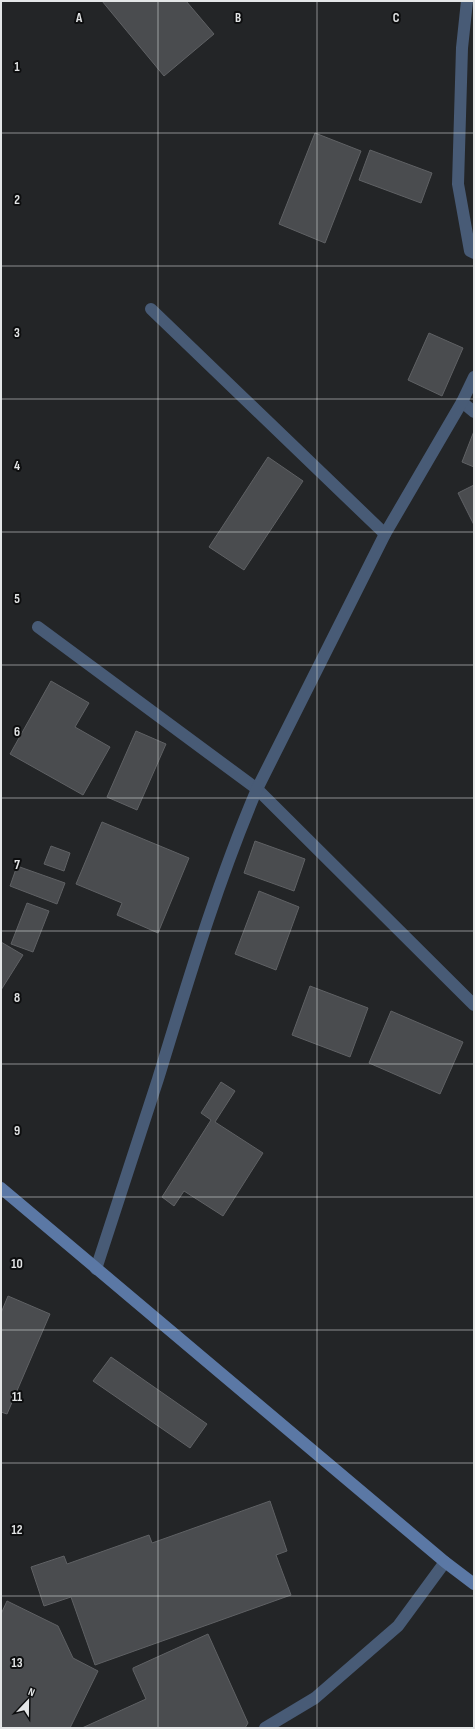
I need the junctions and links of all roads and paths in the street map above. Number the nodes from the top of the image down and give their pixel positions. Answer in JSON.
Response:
{"nodes":[{"id":1,"x":467,"y":1,"type":"edge"},
{"id":2,"x":474,"y":253,"type":"edge"},
{"id":3,"x":151,"y":309,"type":"dead end"},
{"id":4,"x":474,"y":377,"type":"edge"},
{"id":5,"x":462,"y":402,"type":"junction"},
{"id":6,"x":474,"y":412,"type":"edge"},
{"id":7,"x":385,"y":534,"type":"junction"},
{"id":8,"x":38,"y":627,"type":"dead end"},
{"id":9,"x":257,"y":789,"type":"junction"},
{"id":10,"x":474,"y":1005,"type":"edge"},
{"id":11,"x":1,"y":1188,"type":"edge"},
{"id":12,"x":96,"y":1269,"type":"junction"},
{"id":13,"x":445,"y":1562,"type":"junction"},
{"id":14,"x":474,"y":1584,"type":"edge"},
{"id":15,"x":265,"y":1728,"type":"edge"}],
"edges":[{"from":1,"to":2,"type":"street"},
{"from":3,"to":7,"type":"street"},
{"from":4,"to":5,"type":"street"},
{"from":5,"to":6,"type":"street"},
{"from":5,"to":7,"type":"street"},
{"from":7,"to":9,"type":"street"},
{"from":8,"to":9,"type":"street"},
{"from":9,"to":10,"type":"street"},
{"from":9,"to":12,"type":"street"},
{"from":11,"to":12,"type":"main road"},
{"from":12,"to":13,"type":"main road"},
{"from":13,"to":14,"type":"main road"},
{"from":13,"to":15,"type":"street"}]}
